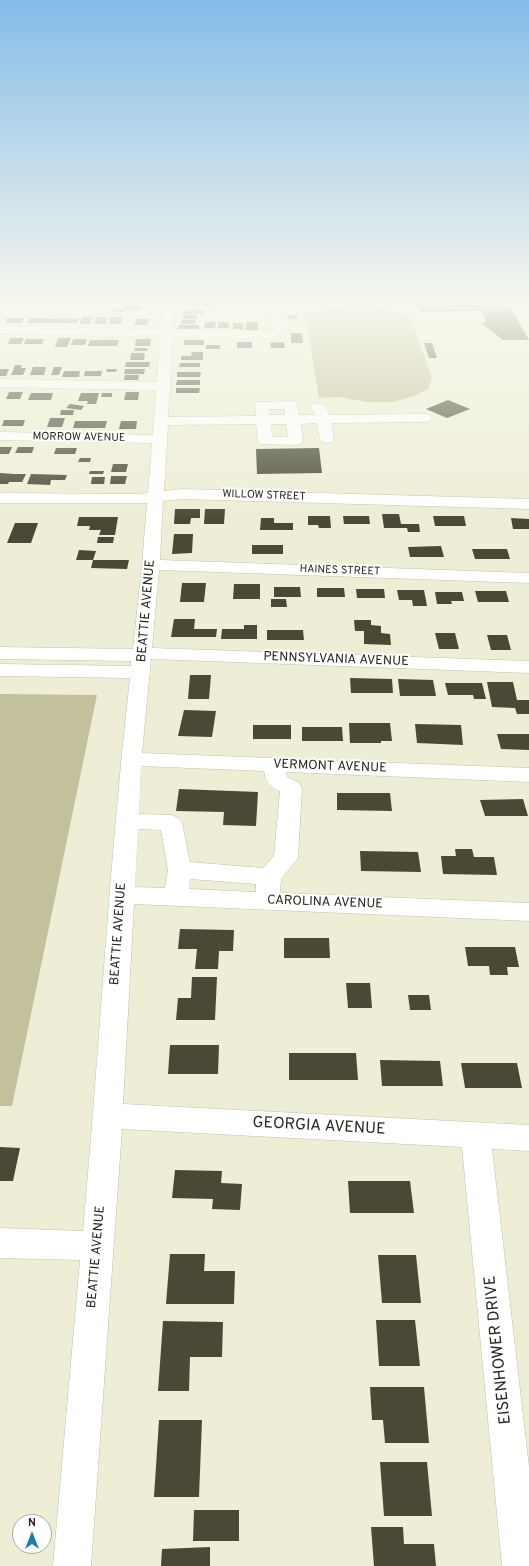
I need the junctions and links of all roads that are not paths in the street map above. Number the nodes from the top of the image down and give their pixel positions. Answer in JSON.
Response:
{"nodes":[{"id":1,"x":164,"y":375,"type":"edge"},
{"id":2,"x":0,"y":383,"type":"edge"},
{"id":3,"x":163,"y":386,"type":"junction"},
{"id":4,"x":300,"y":405,"type":"junction"},
{"id":5,"x":425,"y":418,"type":"dead end"},
{"id":6,"x":293,"y":419,"type":"junction"},
{"id":7,"x":323,"y":419,"type":"junction"},
{"id":8,"x":263,"y":420,"type":"junction"},
{"id":9,"x":159,"y":430,"type":"junction"},
{"id":10,"x":0,"y":436,"type":"edge"},
{"id":11,"x":327,"y":439,"type":"dead end"},
{"id":12,"x":156,"y":496,"type":"junction"},
{"id":13,"x":0,"y":498,"type":"edge"},
{"id":14,"x":529,"y":504,"type":"edge"},
{"id":15,"x":151,"y":565,"type":"junction"},
{"id":16,"x":529,"y":578,"type":"edge"},
{"id":17,"x":0,"y":653,"type":"edge"},
{"id":18,"x":142,"y":660,"type":"junction"},
{"id":19,"x":529,"y":667,"type":"edge"},
{"id":20,"x":0,"y":670,"type":"edge"},
{"id":21,"x":131,"y":759,"type":"junction"},
{"id":22,"x":274,"y":765,"type":"junction"},
{"id":23,"x":529,"y":775,"type":"edge"},
{"id":24,"x":127,"y":821,"type":"junction"},
{"id":25,"x":180,"y":870,"type":"junction"},
{"id":26,"x":270,"y":877,"type":"junction"},
{"id":27,"x":122,"y":895,"type":"junction"},
{"id":28,"x":175,"y":897,"type":"junction"},
{"id":29,"x":267,"y":901,"type":"junction"},
{"id":30,"x":529,"y":912,"type":"edge"},
{"id":31,"x":108,"y":1116,"type":"junction"},
{"id":32,"x":476,"y":1135,"type":"junction"},
{"id":33,"x":529,"y":1138,"type":"edge"},
{"id":34,"x":0,"y":1242,"type":"edge"},
{"id":35,"x":98,"y":1246,"type":"junction"},
{"id":36,"x":72,"y":1566,"type":"edge"},
{"id":37,"x":521,"y":1566,"type":"edge"}],
"edges":[{"from":1,"to":3,"type":"street","name":"BEATTIE AVENUE"},
{"from":2,"to":3,"type":"street"},
{"from":3,"to":9,"type":"street","name":"BEATTIE AVENUE"},
{"from":4,"to":6,"type":"street"},
{"from":4,"to":7,"type":"street"},
{"from":4,"to":8,"type":"street"},
{"from":5,"to":7,"type":"street","name":"MORROW AVENUE"},
{"from":6,"to":7,"type":"street","name":"MORROW AVENUE"},
{"from":6,"to":8,"type":"street","name":"MORROW AVENUE"},
{"from":6,"to":8,"type":"street"},
{"from":7,"to":11,"type":"street"},
{"from":8,"to":9,"type":"street","name":"MORROW AVENUE"},
{"from":9,"to":10,"type":"street","name":"MORROW AVENUE"},
{"from":9,"to":12,"type":"street","name":"BEATTIE AVENUE"},
{"from":12,"to":13,"type":"street","name":"WILLOW STREET"},
{"from":12,"to":14,"type":"street","name":"WILLOW STREET"},
{"from":12,"to":15,"type":"street","name":"BEATTIE AVENUE"},
{"from":15,"to":16,"type":"street","name":"HAINES STREET"},
{"from":15,"to":18,"type":"street","name":"BEATTIE AVENUE"},
{"from":17,"to":18,"type":"street"},
{"from":18,"to":19,"type":"street","name":"PENNSYLVANIA AVENUE"},
{"from":18,"to":20,"type":"street"},
{"from":18,"to":21,"type":"street","name":"BEATTIE AVENUE"},
{"from":21,"to":22,"type":"street","name":"VERMONT AVENUE"},
{"from":21,"to":24,"type":"street","name":"BEATTIE AVENUE"},
{"from":22,"to":23,"type":"street","name":"VERMONT AVENUE"},
{"from":22,"to":26,"type":"street"},
{"from":24,"to":25,"type":"street"},
{"from":24,"to":27,"type":"street","name":"BEATTIE AVENUE"},
{"from":25,"to":26,"type":"street"},
{"from":25,"to":28,"type":"street"},
{"from":26,"to":29,"type":"street"},
{"from":27,"to":28,"type":"street","name":"CAROLINA AVENUE"},
{"from":27,"to":31,"type":"street","name":"BEATTIE AVENUE"},
{"from":28,"to":29,"type":"street","name":"CAROLINA AVENUE"},
{"from":29,"to":30,"type":"street","name":"CAROLINA AVENUE"},
{"from":31,"to":32,"type":"street","name":"GEORGIA AVENUE"},
{"from":31,"to":35,"type":"street","name":"BEATTIE AVENUE"},
{"from":32,"to":33,"type":"street","name":"GEORGIA AVENUE"},
{"from":32,"to":37,"type":"street","name":"EISENHOWER DRIVE"},
{"from":34,"to":35,"type":"street"},
{"from":35,"to":36,"type":"street","name":"BEATTIE AVENUE"}]}
